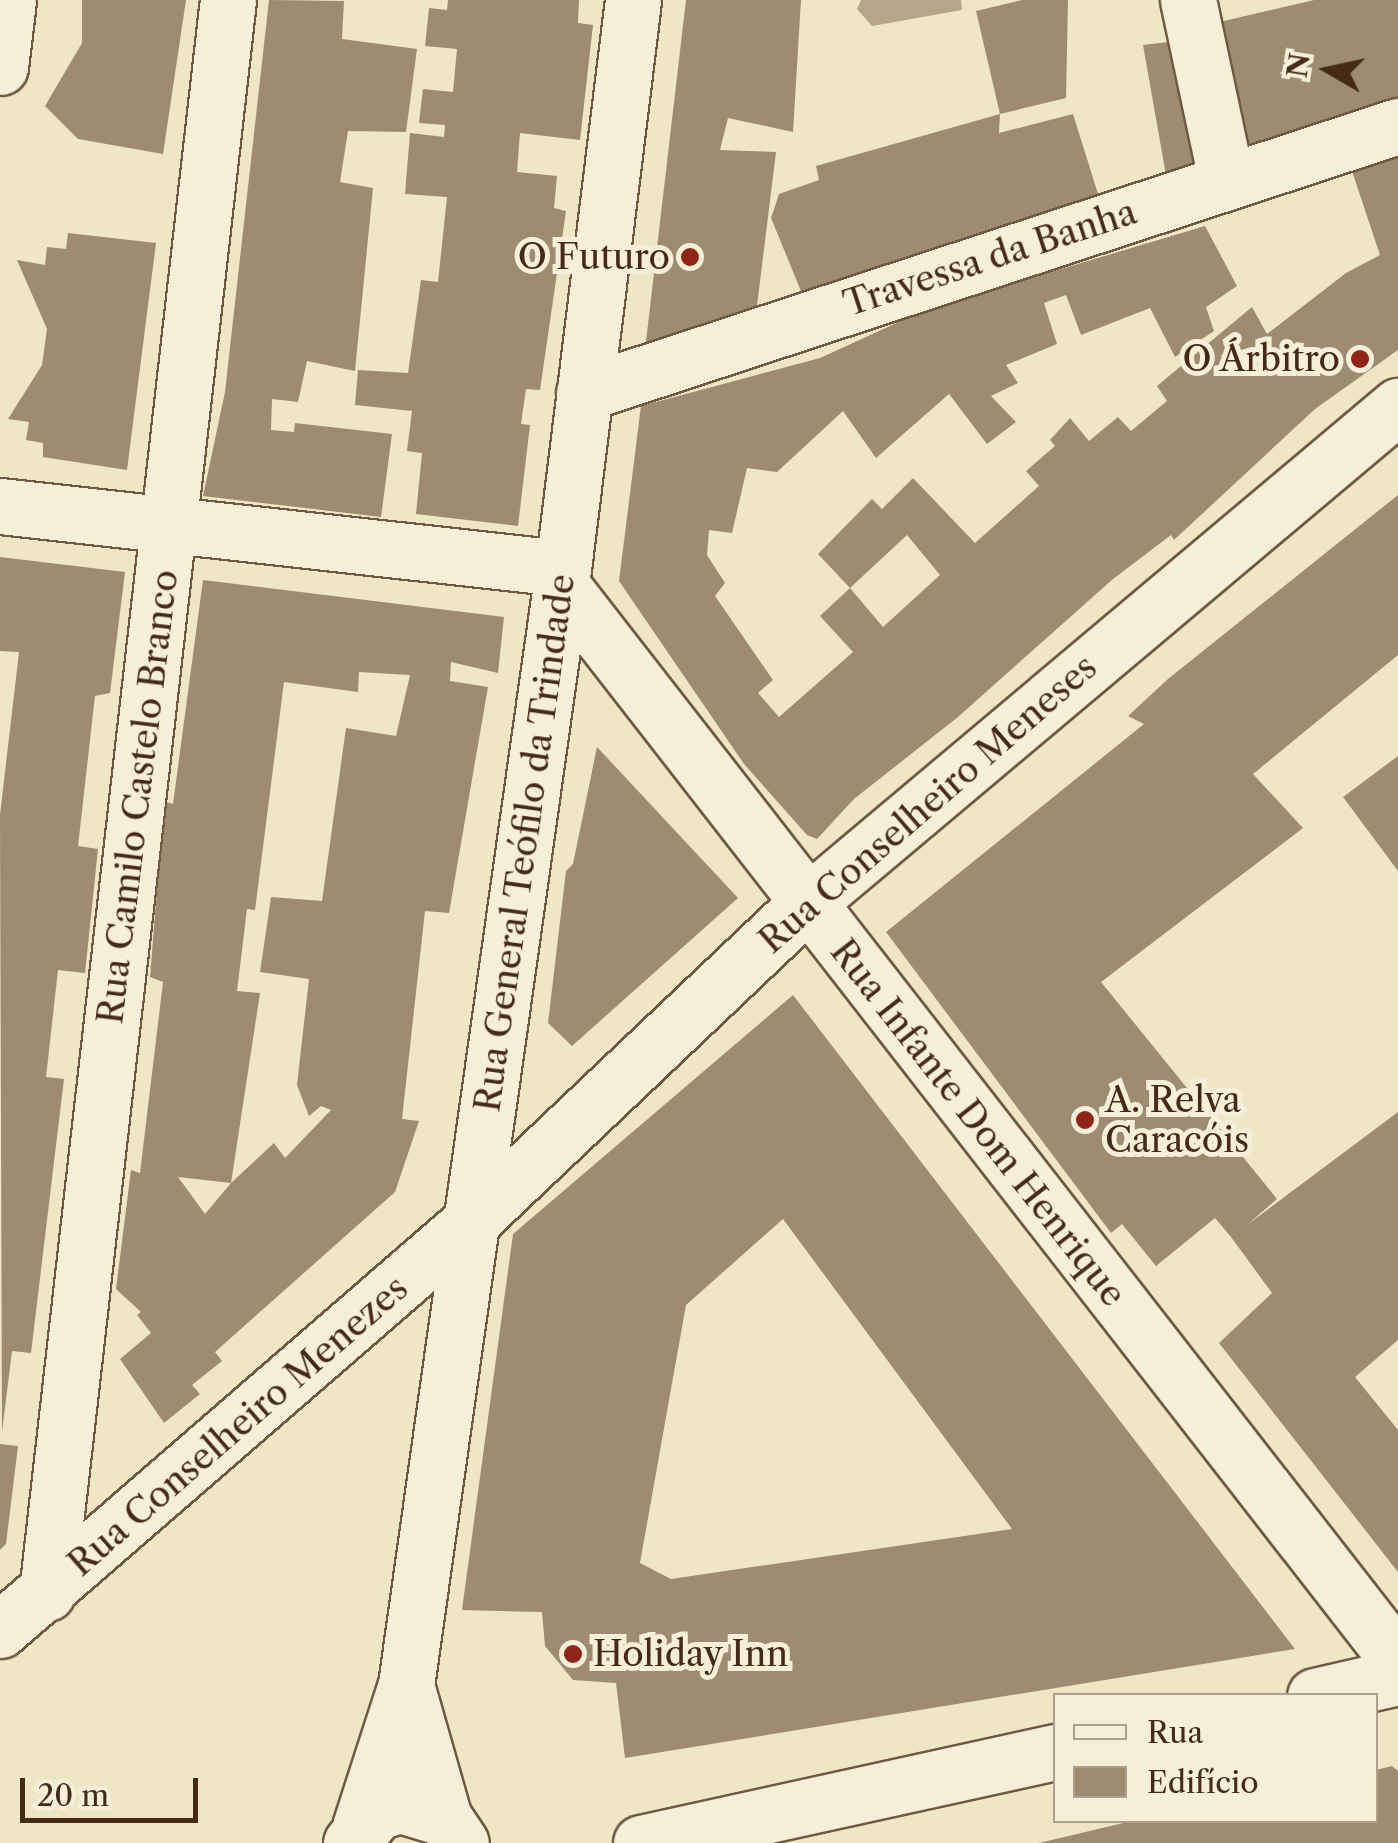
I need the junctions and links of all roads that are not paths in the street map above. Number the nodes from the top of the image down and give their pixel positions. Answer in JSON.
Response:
{"nodes":[{"id":1,"x":8,"y":0,"type":"edge"},
{"id":2,"x":228,"y":0,"type":"edge"},
{"id":3,"x":633,"y":0,"type":"edge"},
{"id":4,"x":1188,"y":0,"type":"edge"},
{"id":5,"x":0,"y":68,"type":"edge"},
{"id":6,"x":1398,"y":126,"type":"edge"},
{"id":7,"x":1226,"y":179,"type":"junction"},
{"id":8,"x":584,"y":394,"type":"junction"},
{"id":9,"x":1398,"y":406,"type":"edge"},
{"id":10,"x":0,"y":506,"type":"edge"},
{"id":11,"x":169,"y":520,"type":"junction"},
{"id":12,"x":561,"y":576,"type":"junction"},
{"id":13,"x":806,"y":904,"type":"junction"},
{"id":14,"x":474,"y":1219,"type":"junction"},
{"id":15,"x":47,"y":1594,"type":"junction"},
{"id":16,"x":0,"y":1630,"type":"edge"},
{"id":17,"x":1398,"y":1660,"type":"edge"},
{"id":18,"x":1398,"y":1678,"type":"edge"},
{"id":19,"x":406,"y":1685,"type":"junction"},
{"id":20,"x":1329,"y":1693,"type":"edge"},
{"id":21,"x":1053,"y":1753,"type":"edge"},
{"id":22,"x":356,"y":1835,"type":"edge"},
{"id":23,"x":467,"y":1835,"type":"edge"},
{"id":24,"x":641,"y":1843,"type":"edge"}],
"edges":[{"from":1,"to":5,"type":"street"},
{"from":2,"to":11,"type":"street","name":"Rua Camilo Castelo Branco"},
{"from":3,"to":8,"type":"street","name":"Rua General Teófilo da Trindade"},
{"from":4,"to":7,"type":"street"},
{"from":6,"to":7,"type":"street","name":"Travessa da Banha"},
{"from":7,"to":8,"type":"street","name":"Travessa da Banha"},
{"from":8,"to":12,"type":"street","name":"Rua General Teófilo da Trindade"},
{"from":9,"to":13,"type":"street","name":"Rua Conselheiro Meneses"},
{"from":10,"to":11,"type":"street"},
{"from":11,"to":12,"type":"street"},
{"from":11,"to":15,"type":"street","name":"Rua Camilo Castelo Branco"},
{"from":12,"to":13,"type":"street","name":"Rua Infante Dom Henrique"},
{"from":12,"to":14,"type":"street","name":"Rua General Teófilo da Trindade"},
{"from":13,"to":14,"type":"street","name":"Rua Conselheiro Meneses"},
{"from":13,"to":17,"type":"street","name":"Rua Infante Dom Henrique"},
{"from":14,"to":15,"type":"street","name":"Rua Conselheiro Menezes"},
{"from":14,"to":19,"type":"street","name":"Rua General Teófilo da Trindade"},
{"from":15,"to":16,"type":"street","name":"Rua Conselheiro Menezes"},
{"from":18,"to":20,"type":"street"},
{"from":19,"to":22,"type":"street","name":"Rua General Teófilo da Trindade"},
{"from":19,"to":23,"type":"street","name":"Rua General Teófilo da Trindade"},
{"from":21,"to":24,"type":"street"},
{"from":22,"to":23,"type":"street"}]}
